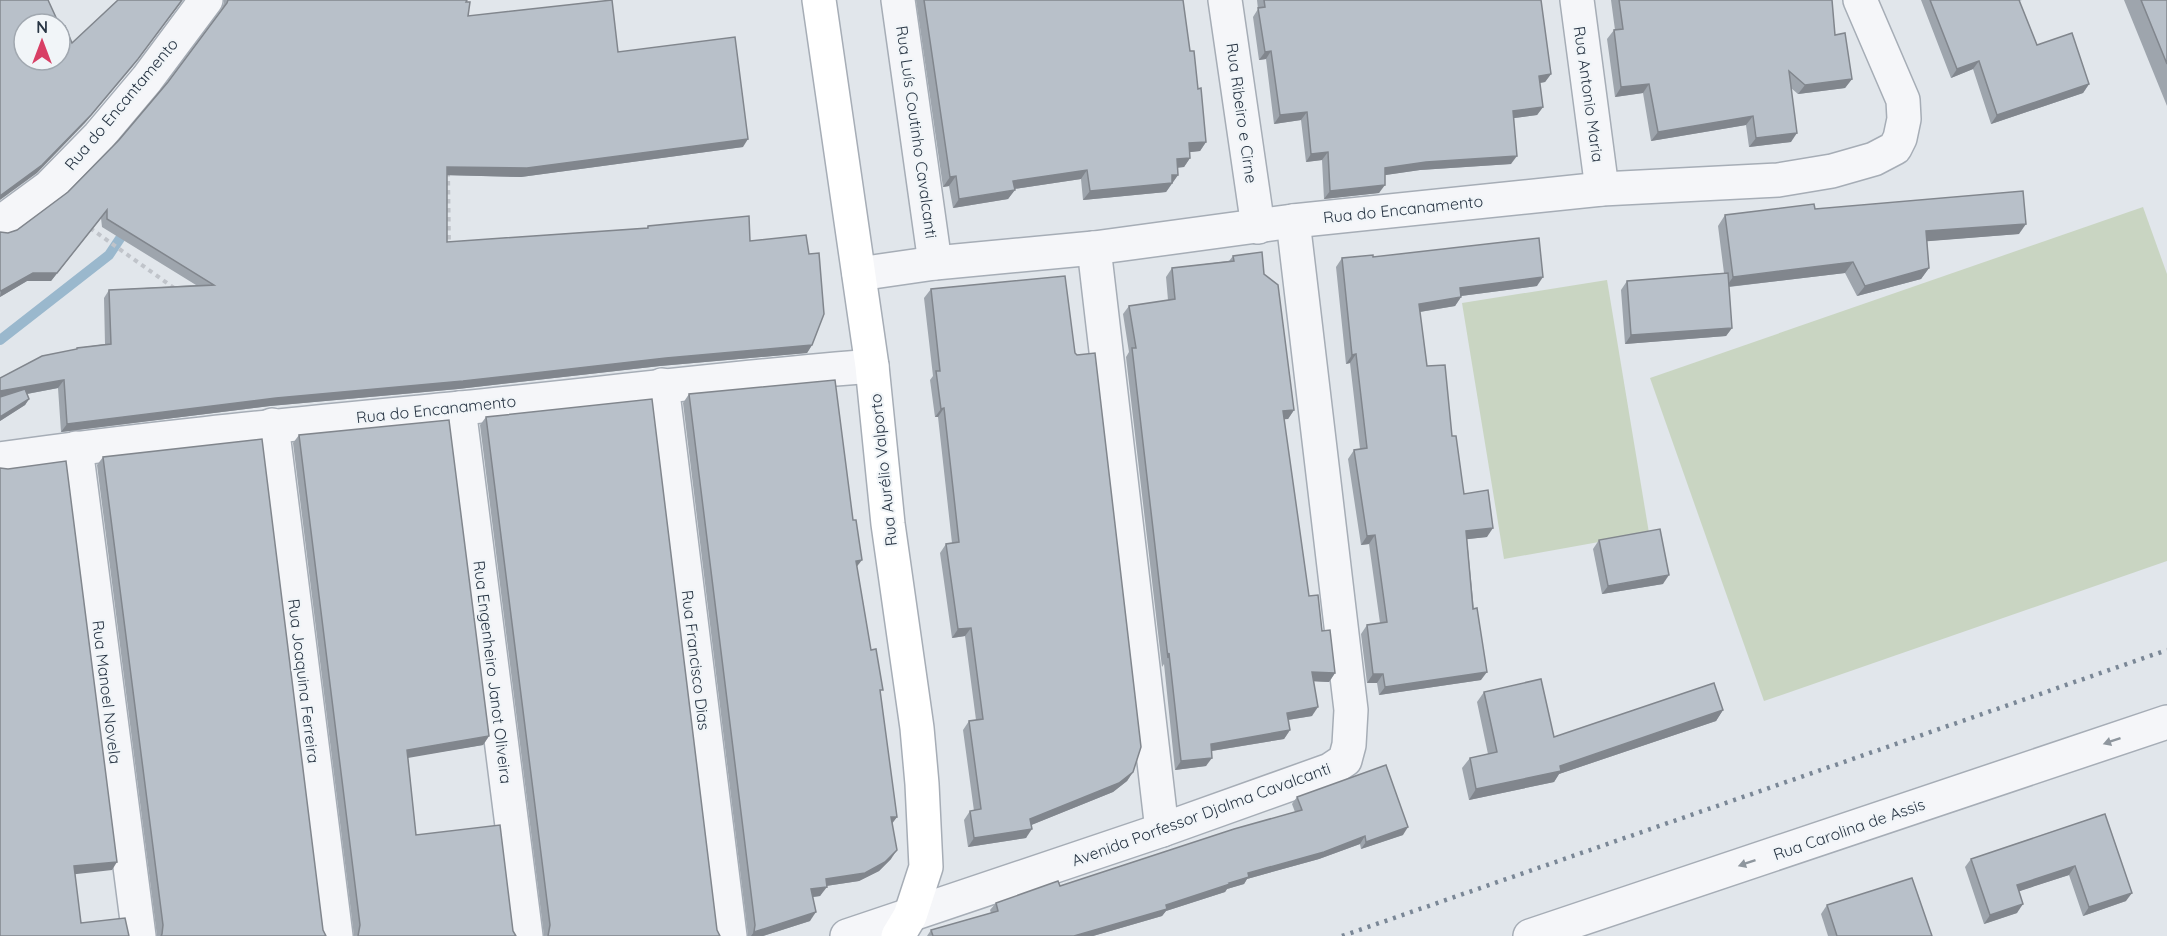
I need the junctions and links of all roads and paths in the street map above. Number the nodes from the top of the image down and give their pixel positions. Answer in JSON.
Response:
{"nodes":[{"id":1,"x":206,"y":0,"type":"edge"},
{"id":2,"x":819,"y":0,"type":"edge"},
{"id":3,"x":898,"y":0,"type":"edge"},
{"id":4,"x":1225,"y":0,"type":"edge"},
{"id":5,"x":1577,"y":0,"type":"edge"},
{"id":6,"x":1860,"y":0,"type":"edge"},
{"id":7,"x":448,"y":163,"type":"edge"},
{"id":8,"x":49,"y":188,"type":"junction"},
{"id":9,"x":1602,"y":189,"type":"junction"},
{"id":10,"x":1293,"y":221,"type":"junction"},
{"id":11,"x":0,"y":223,"type":"edge"},
{"id":12,"x":1258,"y":227,"type":"junction"},
{"id":13,"x":1094,"y":248,"type":"junction"},
{"id":14,"x":450,"y":258,"type":"edge"},
{"id":15,"x":935,"y":263,"type":"junction"},
{"id":16,"x":859,"y":274,"type":"junction"},
{"id":17,"x":174,"y":289,"type":"edge"},
{"id":18,"x":872,"y":366,"type":"junction"},
{"id":19,"x":662,"y":385,"type":"junction"},
{"id":20,"x":459,"y":408,"type":"junction"},
{"id":21,"x":272,"y":425,"type":"junction"},
{"id":22,"x":76,"y":448,"type":"junction"},
{"id":23,"x":0,"y":459,"type":"edge"},
{"id":24,"x":2167,"y":722,"type":"edge"},
{"id":25,"x":1162,"y":830,"type":"junction"},
{"id":26,"x":904,"y":926,"type":"edge"},
{"id":27,"x":139,"y":936,"type":"edge"},
{"id":28,"x":336,"y":936,"type":"edge"},
{"id":29,"x":526,"y":936,"type":"edge"},
{"id":30,"x":730,"y":936,"type":"edge"},
{"id":31,"x":848,"y":936,"type":"edge"},
{"id":32,"x":1530,"y":936,"type":"edge"}],
"edges":[{"from":1,"to":8,"type":"street","name":"Rua do Encantamento"},
{"from":2,"to":16,"type":"main road","name":"Rua Aurélio Valporto"},
{"from":3,"to":15,"type":"street","name":"Rua Luís Coutinho Cavalcanti"},
{"from":4,"to":12,"type":"street","name":"Rua Ribeiro e Cirne"},
{"from":5,"to":9,"type":"street","name":"Rua Antonio Maria"},
{"from":6,"to":9,"type":"street","name":"Rua do Encanamento"},
{"from":7,"to":14,"type":"path"},
{"from":8,"to":11,"type":"street","name":"Rua do Encantamento"},
{"from":8,"to":17,"type":"path"},
{"from":9,"to":10,"type":"street","name":"Rua do Encanamento"},
{"from":10,"to":12,"type":"street","name":"Rua do Encanamento"},
{"from":10,"to":25,"type":"street","name":"Avenida Porfessor Djalma Cavalcanti"},
{"from":12,"to":13,"type":"street","name":"Rua do Encanamento"},
{"from":13,"to":15,"type":"street","name":"Rua do Encanamento"},
{"from":13,"to":25,"type":"street"},
{"from":15,"to":16,"type":"street","name":"Rua do Encanamento"},
{"from":16,"to":18,"type":"main road","name":"Rua Aurélio Valporto"},
{"from":18,"to":19,"type":"street","name":"Rua do Encanamento"},
{"from":18,"to":26,"type":"main road","name":"Rua Aurélio Valporto"},
{"from":19,"to":20,"type":"street","name":"Rua do Encanamento"},
{"from":19,"to":30,"type":"street","name":"Rua Francisco Dias"},
{"from":20,"to":21,"type":"street","name":"Rua do Encanamento"},
{"from":20,"to":29,"type":"street","name":"Rua Engenheiro Janot Oliveira"},
{"from":21,"to":22,"type":"street","name":"Rua do Encanamento"},
{"from":21,"to":28,"type":"street","name":"Rua Joaquina Ferreira"},
{"from":22,"to":23,"type":"street","name":"Rua do Encanamento"},
{"from":22,"to":27,"type":"street","name":"Rua Manoel Novela"},
{"from":24,"to":32,"type":"street","name":"Rua Carolina de Assis","one_way":true},
{"from":25,"to":26,"type":"street","name":"Avenida Porfessor Djalma Cavalcanti"},
{"from":26,"to":31,"type":"street","name":"Avenida Porfessor Djalma Cavalcanti"}]}
